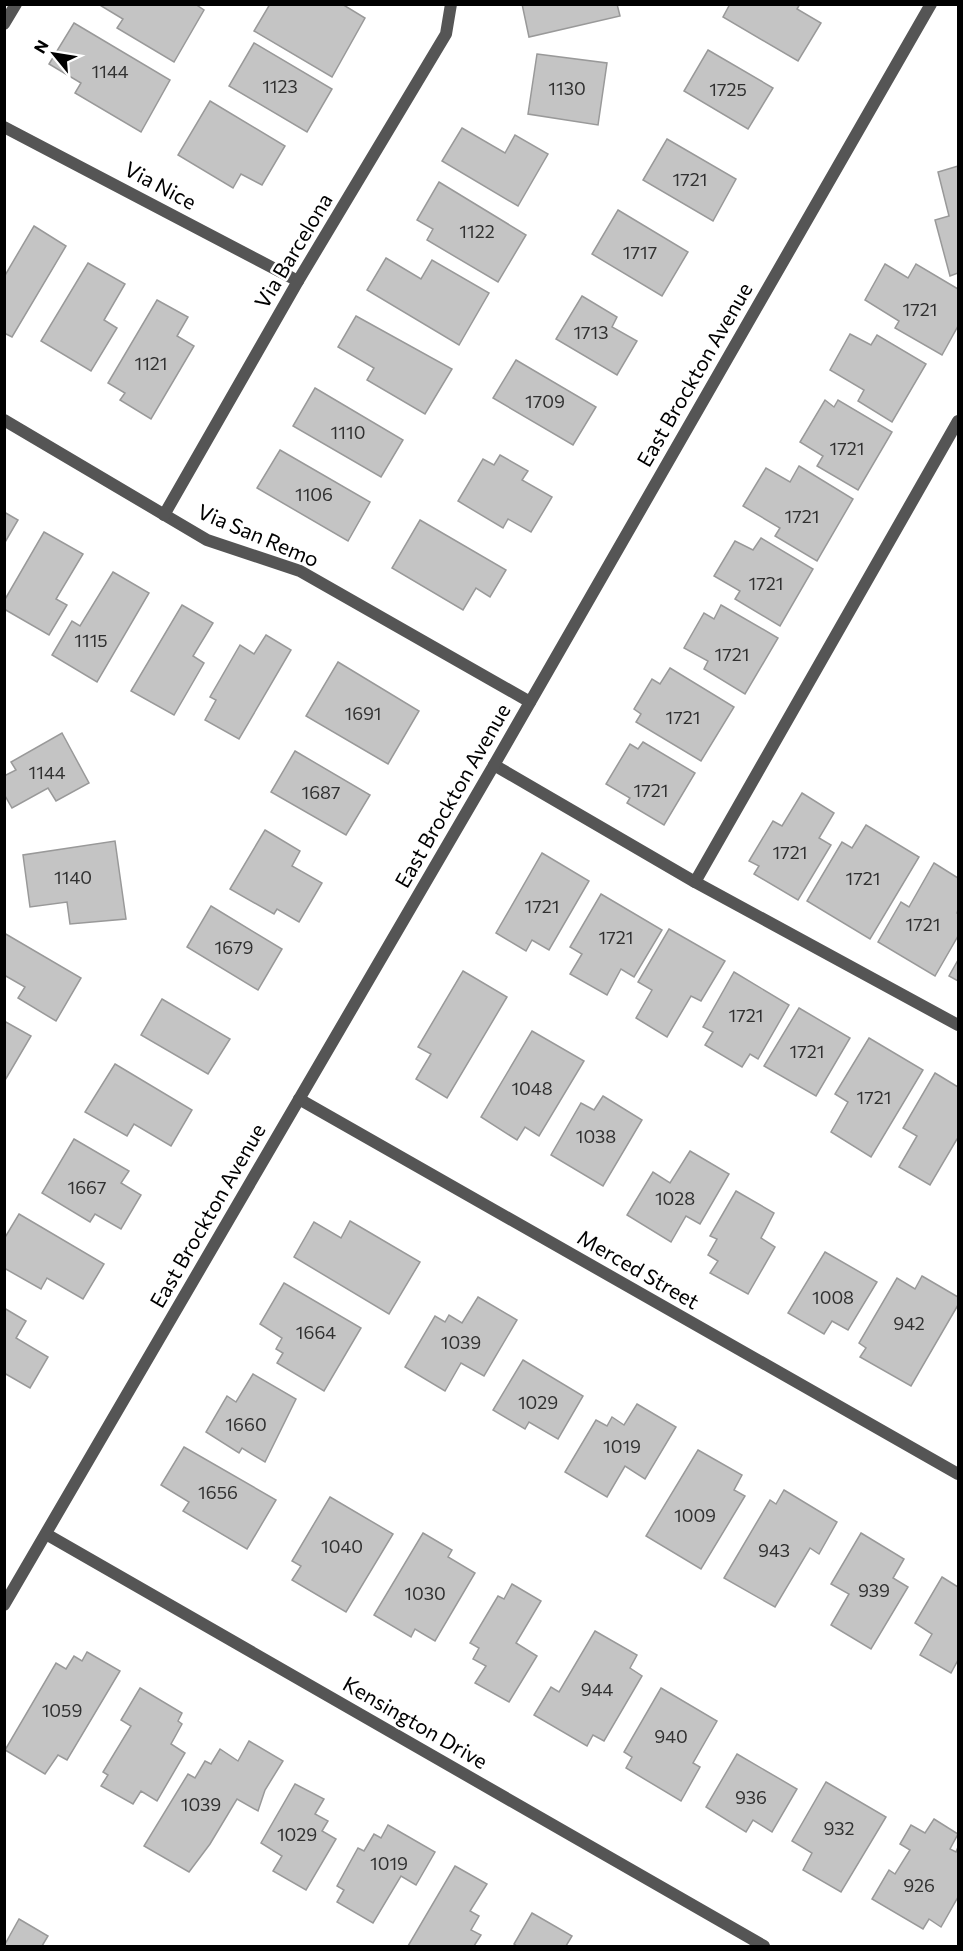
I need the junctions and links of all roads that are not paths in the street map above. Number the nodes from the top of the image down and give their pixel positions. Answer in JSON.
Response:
{"nodes":[{"id":1,"x":16,"y":4,"type":"edge"},
{"id":2,"x":451,"y":4,"type":"edge"},
{"id":3,"x":931,"y":4,"type":"edge"},
{"id":4,"x":4,"y":24,"type":"edge"},
{"id":5,"x":4,"y":127,"type":"edge"},
{"id":6,"x":298,"y":280,"type":"junction"},
{"id":7,"x":4,"y":420,"type":"edge"},
{"id":8,"x":958,"y":421,"type":"edge"},
{"id":9,"x":164,"y":515,"type":"junction"},
{"id":10,"x":530,"y":702,"type":"junction"},
{"id":11,"x":494,"y":765,"type":"junction"},
{"id":12,"x":695,"y":882,"type":"junction"},
{"id":13,"x":958,"y":1025,"type":"edge"},
{"id":14,"x":299,"y":1099,"type":"junction"},
{"id":15,"x":958,"y":1474,"type":"edge"},
{"id":16,"x":46,"y":1534,"type":"junction"},
{"id":17,"x":4,"y":1605,"type":"edge"},
{"id":18,"x":764,"y":1947,"type":"edge"}],
"edges":[{"from":1,"to":4,"type":"street"},
{"from":2,"to":6,"type":"street","name":"Via Barcelona"},
{"from":3,"to":10,"type":"street","name":"East Brockton Avenue"},
{"from":5,"to":6,"type":"street","name":"Via Nice"},
{"from":6,"to":9,"type":"street","name":"Via Barcelona"},
{"from":7,"to":9,"type":"street","name":"Via San Remo"},
{"from":8,"to":12,"type":"street"},
{"from":9,"to":10,"type":"street","name":"Via San Remo"},
{"from":10,"to":11,"type":"street","name":"East Brockton Avenue"},
{"from":11,"to":12,"type":"street"},
{"from":11,"to":14,"type":"street","name":"East Brockton Avenue"},
{"from":12,"to":13,"type":"street"},
{"from":14,"to":15,"type":"street","name":"Merced Street"},
{"from":14,"to":16,"type":"street","name":"East Brockton Avenue"},
{"from":16,"to":17,"type":"street","name":"East Brockton Avenue"},
{"from":16,"to":18,"type":"street","name":"Kensington Drive"}]}
